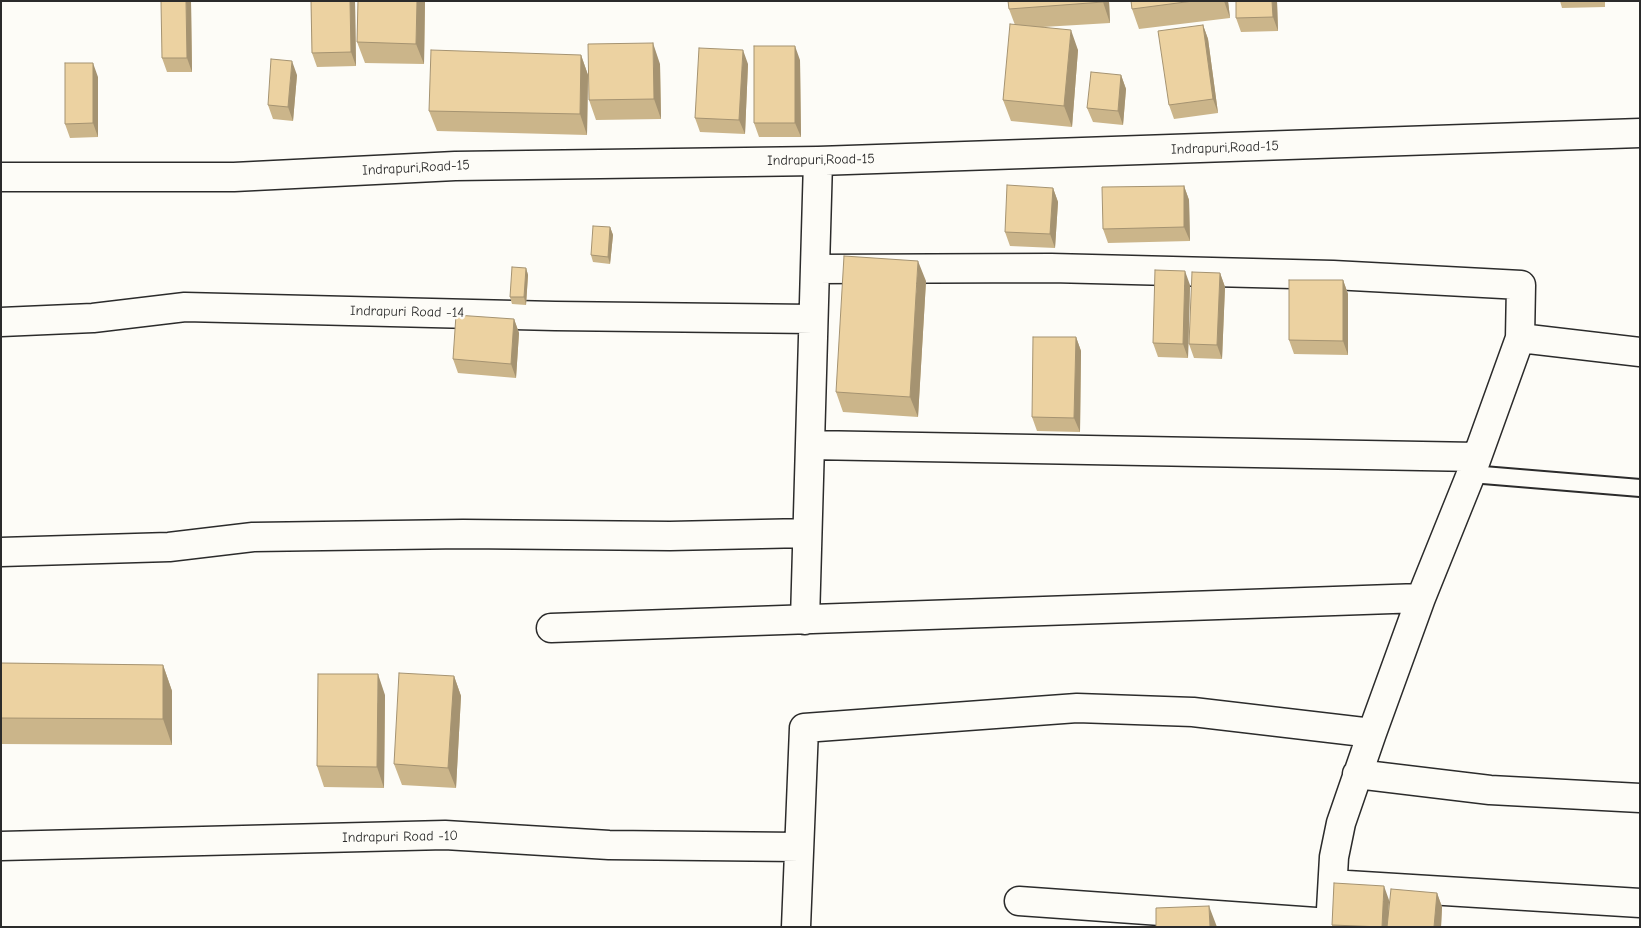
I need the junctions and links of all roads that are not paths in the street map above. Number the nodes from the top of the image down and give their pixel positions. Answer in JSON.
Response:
{"nodes":[{"id":1,"x":1640,"y":134,"type":"edge"},
{"id":2,"x":818,"y":161,"type":"junction"},
{"id":3,"x":1,"y":177,"type":"edge"},
{"id":4,"x":815,"y":269,"type":"junction"},
{"id":5,"x":813,"y":319,"type":"junction"},
{"id":6,"x":1,"y":322,"type":"edge"},
{"id":7,"x":1520,"y":338,"type":"junction"},
{"id":8,"x":1640,"y":352,"type":"edge"},
{"id":9,"x":810,"y":445,"type":"junction"},
{"id":10,"x":1474,"y":465,"type":"junction"},
{"id":11,"x":1640,"y":488,"type":"edge"},
{"id":12,"x":807,"y":533,"type":"junction"},
{"id":13,"x":1,"y":552,"type":"edge"},
{"id":14,"x":1421,"y":598,"type":"junction"},
{"id":15,"x":805,"y":620,"type":"junction"},
{"id":16,"x":551,"y":628,"type":"dead end"},
{"id":17,"x":1372,"y":734,"type":"junction"},
{"id":18,"x":1357,"y":774,"type":"junction"},
{"id":19,"x":1640,"y":798,"type":"edge"},
{"id":20,"x":1,"y":846,"type":"edge"},
{"id":21,"x":799,"y":847,"type":"junction"},
{"id":22,"x":1332,"y":884,"type":"junction"},
{"id":23,"x":1019,"y":901,"type":"dead end"},
{"id":24,"x":1640,"y":903,"type":"edge"},
{"id":25,"x":1330,"y":925,"type":"edge"},
{"id":26,"x":796,"y":927,"type":"edge"}],
"edges":[{"from":1,"to":2,"type":"street","name":"Indrapuri,Road-15"},
{"from":2,"to":3,"type":"street","name":"Indrapuri,Road-15"},
{"from":2,"to":4,"type":"street"},
{"from":4,"to":5,"type":"street"},
{"from":4,"to":7,"type":"street"},
{"from":5,"to":6,"type":"street","name":"Indrapuri Road -14"},
{"from":5,"to":9,"type":"street"},
{"from":7,"to":8,"type":"street"},
{"from":7,"to":10,"type":"street"},
{"from":9,"to":10,"type":"street"},
{"from":9,"to":12,"type":"street"},
{"from":10,"to":11,"type":"lane"},
{"from":10,"to":14,"type":"street"},
{"from":12,"to":13,"type":"street"},
{"from":12,"to":15,"type":"street"},
{"from":14,"to":15,"type":"street"},
{"from":14,"to":17,"type":"street"},
{"from":15,"to":16,"type":"street"},
{"from":17,"to":18,"type":"street"},
{"from":17,"to":21,"type":"street"},
{"from":18,"to":19,"type":"street"},
{"from":18,"to":22,"type":"street"},
{"from":20,"to":21,"type":"street","name":"Indrapuri Road -10"},
{"from":21,"to":26,"type":"street"},
{"from":22,"to":24,"type":"street"},
{"from":22,"to":25,"type":"street"},
{"from":23,"to":25,"type":"street"}]}
